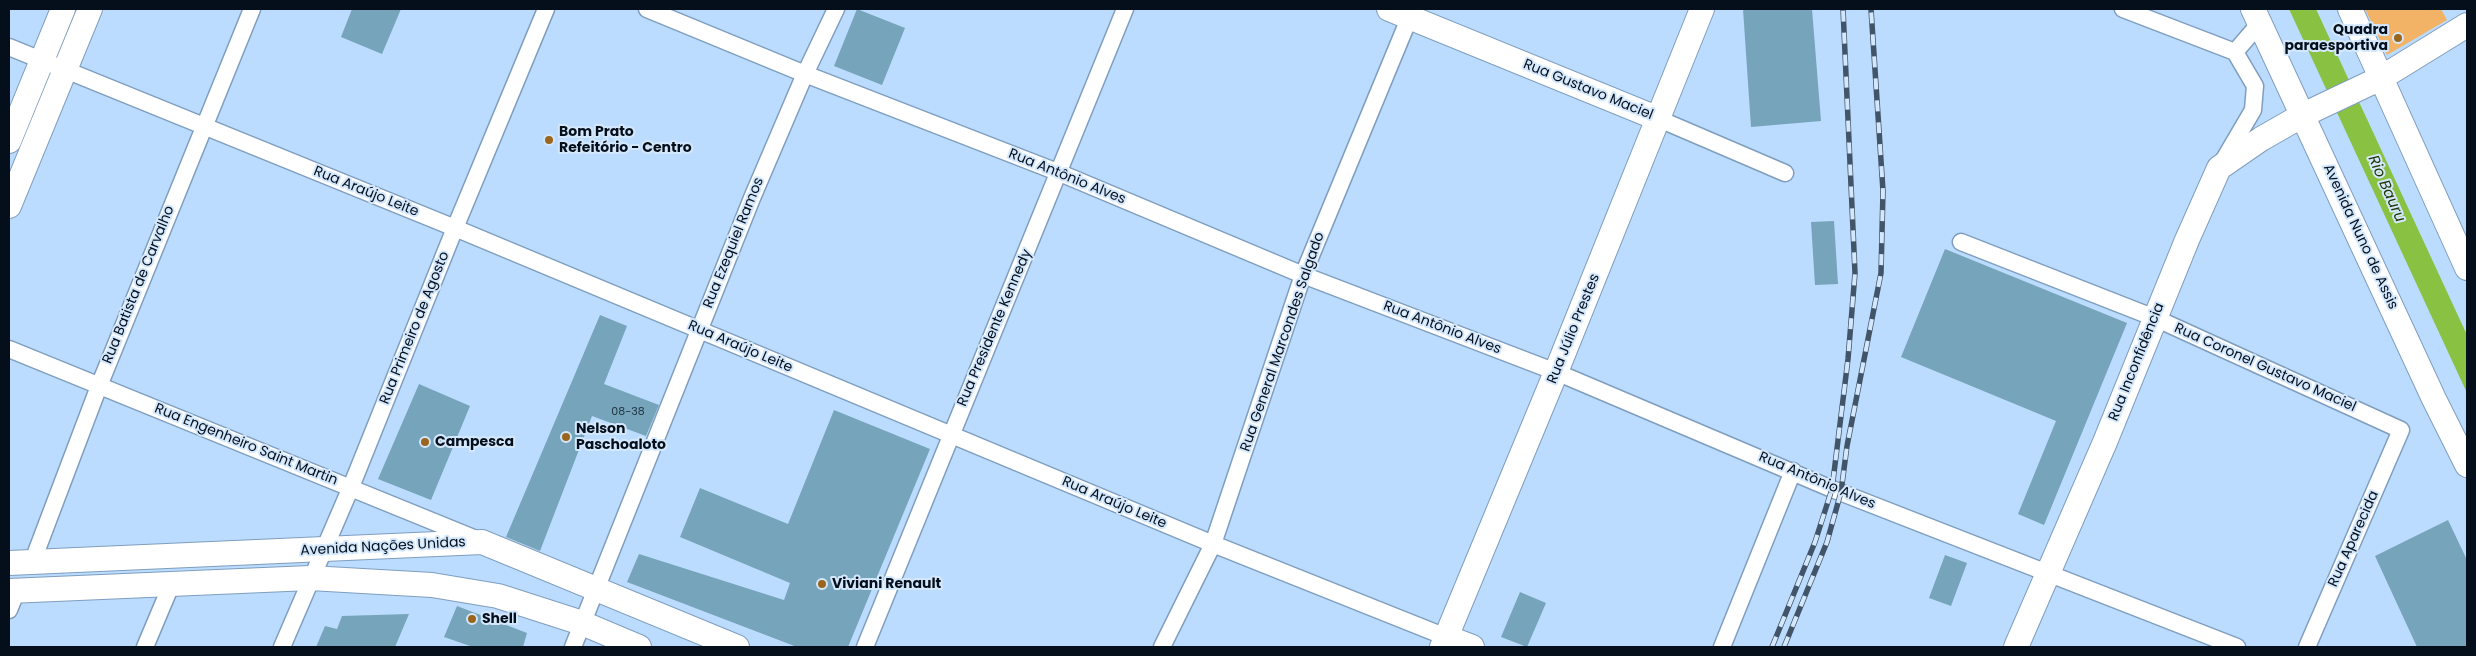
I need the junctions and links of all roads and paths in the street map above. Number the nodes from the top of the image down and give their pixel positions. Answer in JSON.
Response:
{"nodes":[{"id":1,"x":63,"y":9,"type":"edge"},
{"id":2,"x":90,"y":9,"type":"edge"},
{"id":3,"x":252,"y":9,"type":"edge"},
{"id":4,"x":546,"y":9,"type":"edge"},
{"id":5,"x":647,"y":9,"type":"edge"},
{"id":6,"x":836,"y":9,"type":"edge"},
{"id":7,"x":1125,"y":9,"type":"edge"},
{"id":8,"x":1702,"y":9,"type":"edge"},
{"id":9,"x":2123,"y":9,"type":"edge"},
{"id":10,"x":2350,"y":9,"type":"edge"},
{"id":11,"x":2459,"y":9,"type":"edge"},
{"id":12,"x":1404,"y":12,"type":"edge"},
{"id":13,"x":2256,"y":16,"type":"edge"},
{"id":14,"x":2467,"y":24,"type":"edge"},
{"id":15,"x":9,"y":47,"type":"edge"},
{"id":16,"x":2235,"y":52,"type":"junction"},
{"id":17,"x":42,"y":60,"type":"junction"},
{"id":18,"x":66,"y":69,"type":"junction"},
{"id":19,"x":805,"y":74,"type":"junction"},
{"id":20,"x":2373,"y":82,"type":"junction"},
{"id":21,"x":2312,"y":111,"type":"junction"},
{"id":22,"x":1659,"y":119,"type":"junction"},
{"id":23,"x":203,"y":127,"type":"junction"},
{"id":24,"x":9,"y":141,"type":"edge"},
{"id":25,"x":2218,"y":168,"type":"junction"},
{"id":26,"x":1060,"y":173,"type":"junction"},
{"id":27,"x":1785,"y":173,"type":"dead end"},
{"id":28,"x":9,"y":206,"type":"edge"},
{"id":29,"x":455,"y":228,"type":"junction"},
{"id":30,"x":1962,"y":242,"type":"dead end"},
{"id":31,"x":2467,"y":268,"type":"edge"},
{"id":32,"x":1303,"y":275,"type":"junction"},
{"id":33,"x":2155,"y":318,"type":"junction"},
{"id":34,"x":699,"y":330,"type":"junction"},
{"id":35,"x":9,"y":349,"type":"edge"},
{"id":36,"x":1556,"y":372,"type":"junction"},
{"id":37,"x":99,"y":386,"type":"junction"},
{"id":38,"x":2401,"y":430,"type":"joint"},
{"id":39,"x":951,"y":434,"type":"junction"},
{"id":40,"x":2467,"y":465,"type":"edge"},
{"id":41,"x":1793,"y":471,"type":"junction"},
{"id":42,"x":351,"y":487,"type":"junction"},
{"id":43,"x":482,"y":542,"type":"junction"},
{"id":44,"x":1213,"y":544,"type":"junction"},
{"id":45,"x":325,"y":550,"type":"junction"},
{"id":46,"x":20,"y":563,"type":"edge"},
{"id":47,"x":2048,"y":572,"type":"junction"},
{"id":48,"x":310,"y":578,"type":"junction"},
{"id":49,"x":172,"y":583,"type":"junction"},
{"id":50,"x":596,"y":587,"type":"junction"},
{"id":51,"x":12,"y":597,"type":"edge"},
{"id":52,"x":582,"y":623,"type":"junction"},
{"id":53,"x":1444,"y":642,"type":"edge"},
{"id":54,"x":145,"y":647,"type":"edge"},
{"id":55,"x":282,"y":647,"type":"edge"},
{"id":56,"x":573,"y":647,"type":"edge"},
{"id":57,"x":638,"y":647,"type":"edge"},
{"id":58,"x":737,"y":647,"type":"edge"},
{"id":59,"x":865,"y":647,"type":"edge"},
{"id":60,"x":1162,"y":647,"type":"edge"},
{"id":61,"x":1472,"y":647,"type":"edge"},
{"id":62,"x":1722,"y":647,"type":"edge"},
{"id":63,"x":2016,"y":647,"type":"edge"},
{"id":64,"x":2237,"y":647,"type":"edge"},
{"id":65,"x":2307,"y":647,"type":"edge"}],
"edges":[{"from":1,"to":17,"type":"main road"},
{"from":2,"to":18,"type":"main road"},
{"from":3,"to":23,"type":"street","name":"Rua Batista de Carvalho"},
{"from":4,"to":29,"type":"street","name":"Rua Primeiro de Agosto"},
{"from":5,"to":19,"type":"street","name":"Rua Antônio Alves"},
{"from":6,"to":19,"type":"street","name":"Rua Ezequiel Ramos"},
{"from":7,"to":26,"type":"street","name":"Rua Presidente Kennedy"},
{"from":8,"to":22,"type":"main road","name":"Rua Júlio Prestes"},
{"from":9,"to":16,"type":"street"},
{"from":10,"to":20,"type":"main road"},
{"from":11,"to":14,"type":"main road"},
{"from":12,"to":22,"type":"main road","name":"Rua Gustavo Maciel"},
{"from":12,"to":32,"type":"street","name":"Rua General Marcondes Salgado"},
{"from":13,"to":16,"type":"street"},
{"from":13,"to":21,"type":"main road","name":"Avenida Nuno de Assis"},
{"from":14,"to":20,"type":"main road"},
{"from":15,"to":17,"type":"street","name":"Rua Araújo Leite"},
{"from":16,"to":25,"type":"street"},
{"from":17,"to":18,"type":"street","name":"Rua Araújo Leite"},
{"from":17,"to":24,"type":"main road"},
{"from":18,"to":23,"type":"street","name":"Rua Araújo Leite"},
{"from":18,"to":28,"type":"main road"},
{"from":19,"to":26,"type":"street","name":"Rua Antônio Alves"},
{"from":19,"to":34,"type":"street","name":"Rua Ezequiel Ramos"},
{"from":20,"to":21,"type":"main road"},
{"from":20,"to":31,"type":"main road"},
{"from":21,"to":25,"type":"main road"},
{"from":21,"to":40,"type":"main road","name":"Avenida Nuno de Assis"},
{"from":22,"to":27,"type":"street","name":"Rua Gustavo Maciel"},
{"from":22,"to":36,"type":"main road","name":"Rua Júlio Prestes"},
{"from":23,"to":29,"type":"street","name":"Rua Araújo Leite"},
{"from":23,"to":37,"type":"street","name":"Rua Batista de Carvalho"},
{"from":25,"to":33,"type":"main road","name":"Rua Inconfidência"},
{"from":26,"to":32,"type":"street","name":"Rua Antônio Alves"},
{"from":26,"to":39,"type":"street","name":"Rua Presidente Kennedy"},
{"from":29,"to":34,"type":"street","name":"Rua Araújo Leite"},
{"from":29,"to":42,"type":"street","name":"Rua Primeiro de Agosto"},
{"from":30,"to":33,"type":"street","name":"Rua Coronel Gustavo Maciel"},
{"from":32,"to":36,"type":"street","name":"Rua Antônio Alves"},
{"from":32,"to":44,"type":"street","name":"Rua General Marcondes Salgado"},
{"from":33,"to":38,"type":"street","name":"Rua Coronel Gustavo Maciel"},
{"from":33,"to":47,"type":"main road","name":"Rua Inconfidência"},
{"from":34,"to":39,"type":"street","name":"Rua Araújo Leite"},
{"from":34,"to":50,"type":"street","name":"Rua Ezequiel Ramos"},
{"from":35,"to":37,"type":"street","name":"Rua Engenheiro Saint Martin"},
{"from":36,"to":41,"type":"street","name":"Rua Antônio Alves"},
{"from":36,"to":53,"type":"main road","name":"Rua Júlio Prestes"},
{"from":37,"to":42,"type":"street","name":"Rua Engenheiro Saint Martin"},
{"from":37,"to":46,"type":"street","name":"Rua Batista de Carvalho"},
{"from":38,"to":65,"type":"street","name":"Rua Aparecida"},
{"from":39,"to":44,"type":"street","name":"Rua Araújo Leite"},
{"from":39,"to":59,"type":"street","name":"Rua Presidente Kennedy"},
{"from":41,"to":47,"type":"street","name":"Rua Antônio Alves"},
{"from":41,"to":62,"type":"street"},
{"from":42,"to":43,"type":"street","name":"Rua Engenheiro Saint Martin"},
{"from":42,"to":45,"type":"street","name":"Rua Primeiro de Agosto"},
{"from":43,"to":45,"type":"main road","name":"Avenida Nações Unidas"},
{"from":43,"to":50,"type":"main road","name":"Avenida Nações Unidas"},
{"from":44,"to":53,"type":"street","name":"Rua Araújo Leite"},
{"from":44,"to":60,"type":"street","name":"Rua General Marcondes Salgado"},
{"from":45,"to":46,"type":"main road","name":"Avenida Nações Unidas"},
{"from":45,"to":48,"type":"street","name":"Rua Primeiro de Agosto"},
{"from":47,"to":63,"type":"main road","name":"Rua Inconfidência"},
{"from":47,"to":64,"type":"street","name":"Rua Antônio Alves"},
{"from":48,"to":49,"type":"main road","name":"Avenida Nações Unidas"},
{"from":48,"to":52,"type":"main road","name":"Avenida Nações Unidas"},
{"from":48,"to":55,"type":"street","name":"Rua Primeiro de Agosto"},
{"from":49,"to":51,"type":"main road","name":"Avenida Nações Unidas"},
{"from":49,"to":54,"type":"street"},
{"from":50,"to":52,"type":"street","name":"Rua Ezequiel Ramos"},
{"from":50,"to":58,"type":"main road","name":"Avenida Nações Unidas"},
{"from":52,"to":56,"type":"street","name":"Rua Ezequiel Ramos"},
{"from":52,"to":57,"type":"main road","name":"Avenida Nações Unidas"},
{"from":53,"to":61,"type":"main road","name":"Rua Araújo Leite"}]}
